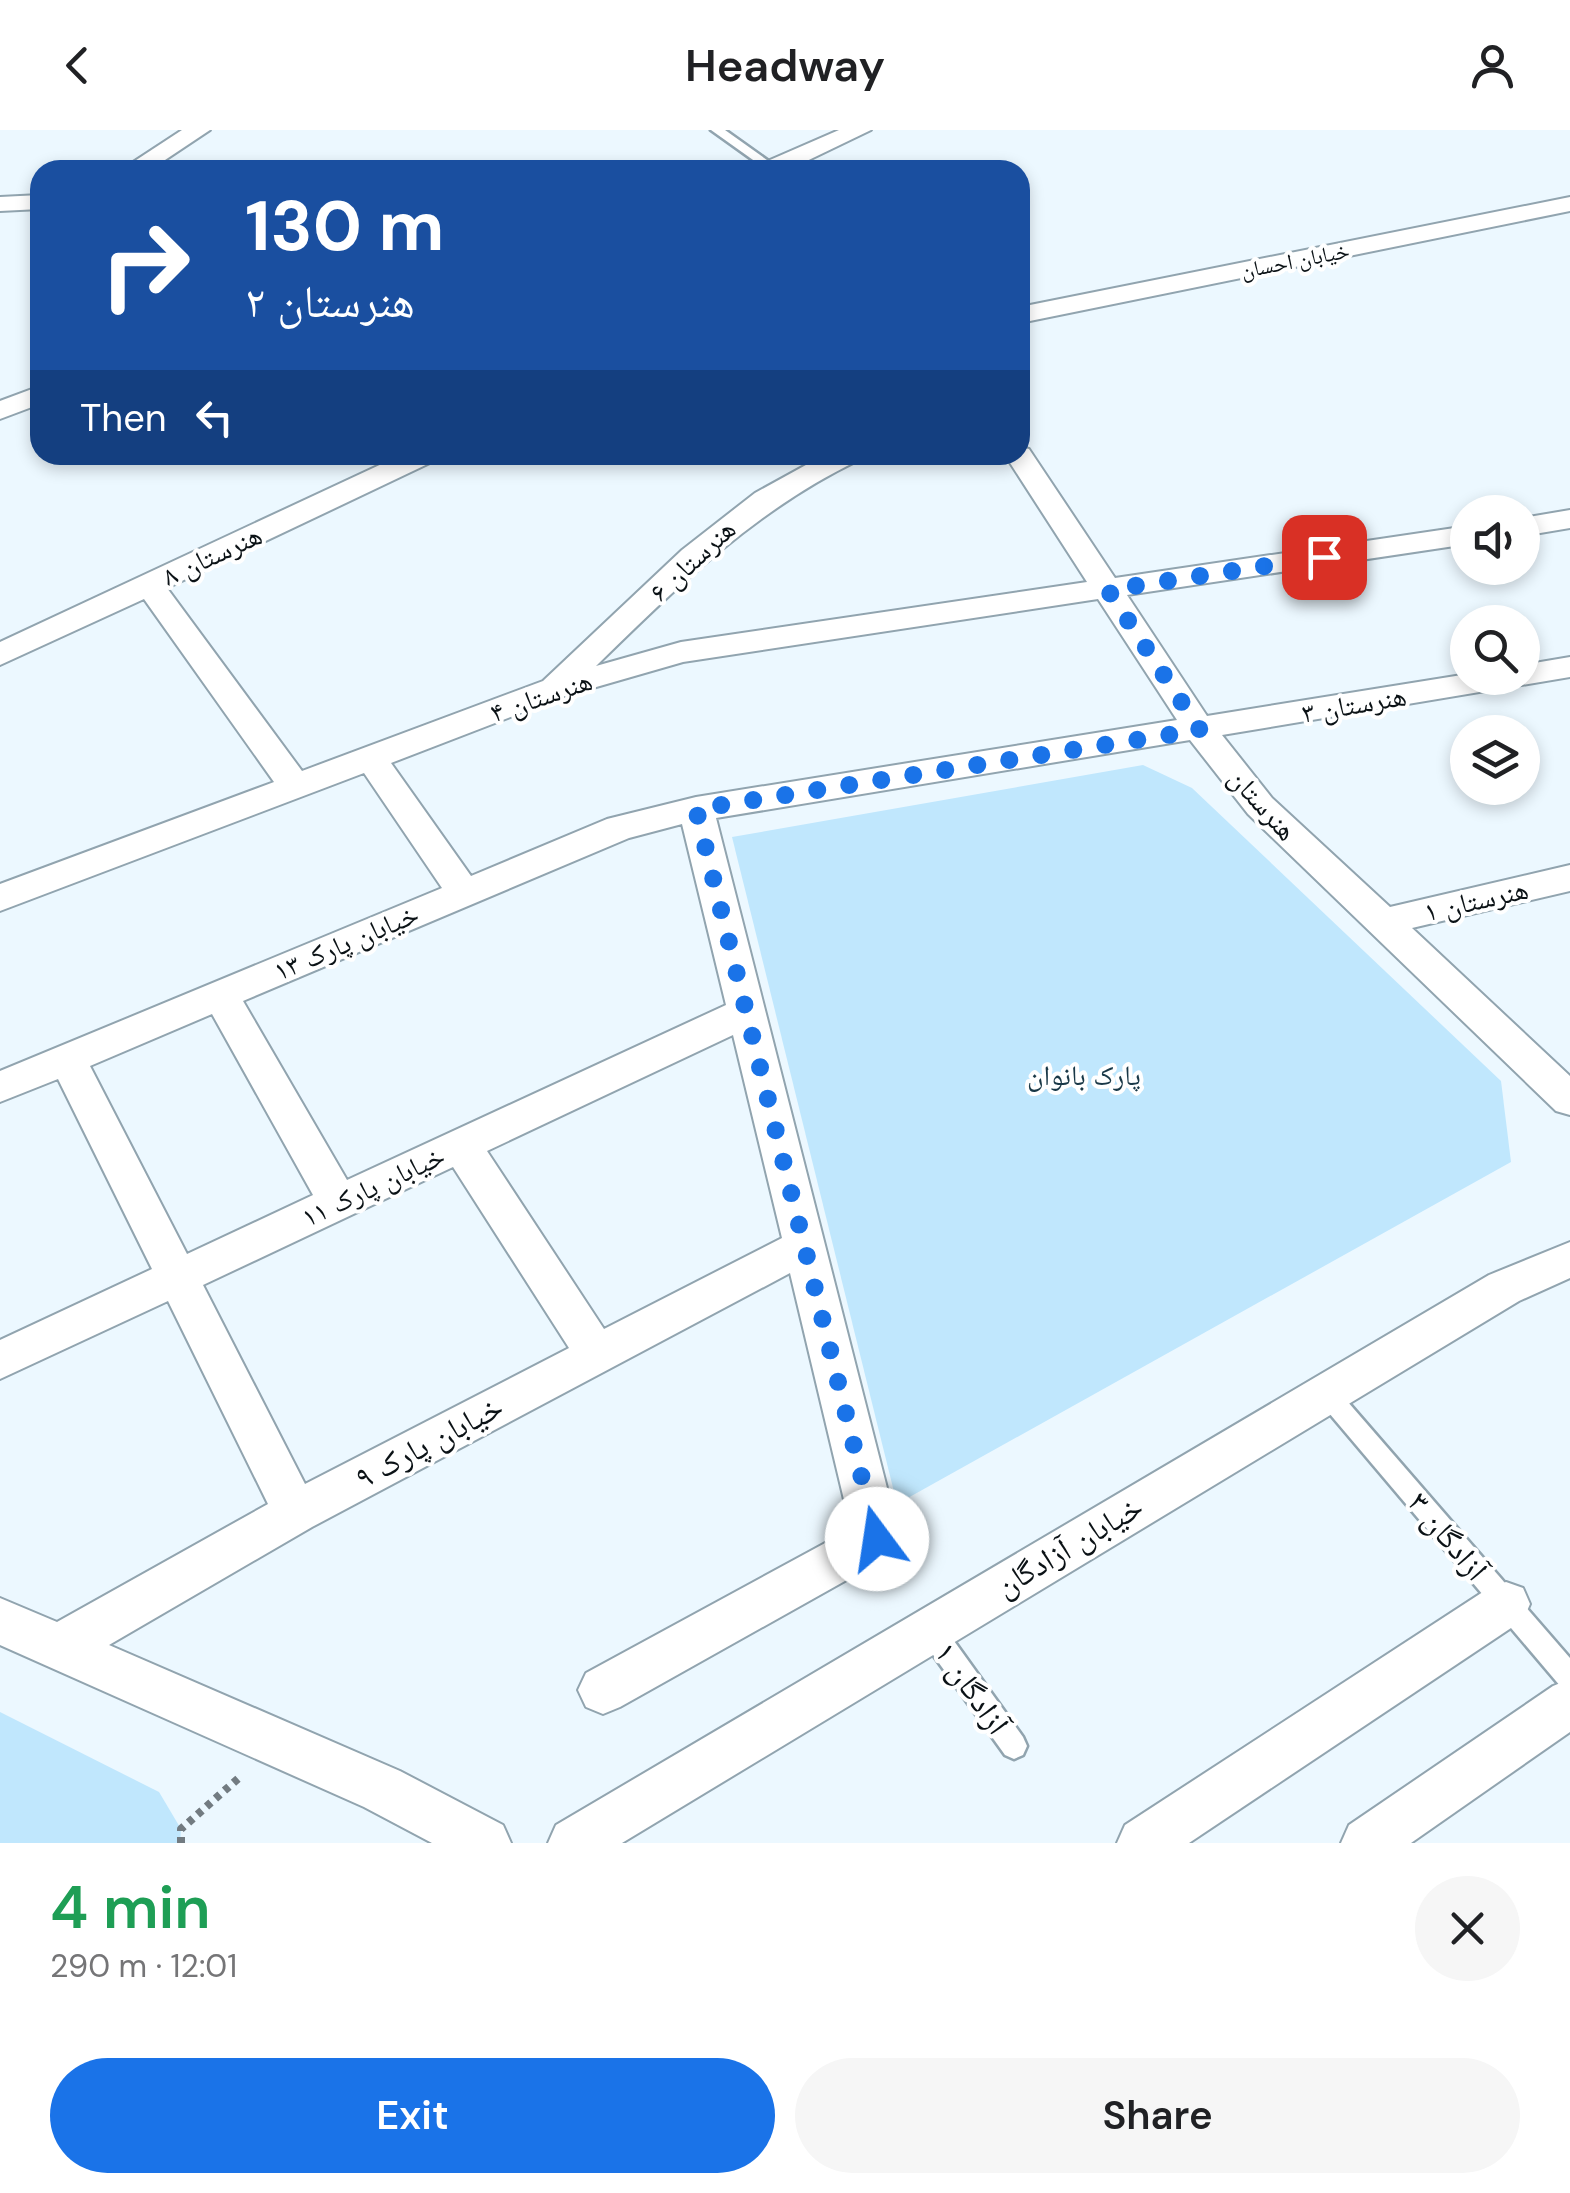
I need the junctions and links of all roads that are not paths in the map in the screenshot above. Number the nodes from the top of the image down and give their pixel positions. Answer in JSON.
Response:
{"nodes":[{"id":1,"x":198,"y":130,"type":"edge"},
{"id":2,"x":717,"y":130,"type":"edge"},
{"id":3,"x":859,"y":130,"type":"edge"},
{"id":4,"x":150,"y":160,"type":"edge"},
{"id":5,"x":760,"y":160,"type":"edge"},
{"id":6,"x":793,"y":160,"type":"edge"},
{"id":7,"x":30,"y":202,"type":"edge"},
{"id":8,"x":0,"y":204,"type":"edge"},
{"id":9,"x":1570,"y":204,"type":"edge"},
{"id":10,"x":1030,"y":314,"type":"edge"},
{"id":11,"x":30,"y":398,"type":"edge"},
{"id":12,"x":0,"y":411,"type":"edge"},
{"id":13,"x":398,"y":465,"type":"edge"},
{"id":14,"x":822,"y":465,"type":"edge"},
{"id":15,"x":1025,"y":465,"type":"edge"},
{"id":16,"x":1570,"y":520,"type":"edge"},
{"id":17,"x":1540,"y":524,"type":"edge"},
{"id":18,"x":1450,"y":538,"type":"edge"},
{"id":19,"x":149,"y":585,"type":"junction"},
{"id":20,"x":1108,"y":590,"type":"junction"},
{"id":21,"x":0,"y":655,"type":"edge"},
{"id":22,"x":1570,"y":667,"type":"edge"},
{"id":23,"x":1540,"y":672,"type":"edge"},
{"id":24,"x":1450,"y":688,"type":"edge"},
{"id":25,"x":553,"y":690,"type":"junction"},
{"id":26,"x":1200,"y":730,"type":"junction"},
{"id":27,"x":370,"y":757,"type":"junction"},
{"id":28,"x":294,"y":784,"type":"junction"},
{"id":29,"x":696,"y":809,"type":"junction"},
{"id":30,"x":1570,"y":878,"type":"edge"},
{"id":31,"x":464,"y":893,"type":"junction"},
{"id":32,"x":0,"y":898,"type":"edge"},
{"id":33,"x":1382,"y":922,"type":"junction"},
{"id":34,"x":220,"y":995,"type":"junction"},
{"id":35,"x":746,"y":1012,"type":"junction"},
{"id":36,"x":68,"y":1059,"type":"junction"},
{"id":37,"x":0,"y":1087,"type":"edge"},
{"id":38,"x":1570,"y":1100,"type":"edge"},
{"id":39,"x":461,"y":1145,"type":"junction"},
{"id":40,"x":338,"y":1202,"type":"junction"},
{"id":41,"x":804,"y":1246,"type":"junction"},
{"id":42,"x":1570,"y":1258,"type":"edge"},
{"id":43,"x":178,"y":1277,"type":"junction"},
{"id":44,"x":597,"y":1354,"type":"junction"},
{"id":45,"x":0,"y":1360,"type":"edge"},
{"id":46,"x":1326,"y":1394,"type":"junction"},
{"id":47,"x":296,"y":1512,"type":"junction"},
{"id":48,"x":1506,"y":1604,"type":"junction"},
{"id":49,"x":0,"y":1622,"type":"edge"},
{"id":50,"x":930,"y":1629,"type":"junction"},
{"id":51,"x":58,"y":1648,"type":"junction"},
{"id":52,"x":1570,"y":1678,"type":"edge"},
{"id":53,"x":602,"y":1690,"type":"dead end"},
{"id":54,"x":1570,"y":1702,"type":"edge"},
{"id":55,"x":1014,"y":1746,"type":"dead end"},
{"id":56,"x":485,"y":1843,"type":"edge"},
{"id":57,"x":574,"y":1843,"type":"edge"},
{"id":58,"x":1143,"y":1843,"type":"edge"},
{"id":59,"x":1368,"y":1843,"type":"edge"}],
"edges":[{"from":1,"to":4,"type":"street"},
{"from":2,"to":5,"type":"lane"},
{"from":3,"to":6,"type":"street"},
{"from":7,"to":8,"type":"street"},
{"from":9,"to":10,"type":"street","name":"خیابان احسان"},
{"from":11,"to":12,"type":"street"},
{"from":13,"to":19,"type":"street","name":"هنرستان ۸"},
{"from":14,"to":25,"type":"street","name":"هنرستان ۶"},
{"from":15,"to":20,"type":"street","name":"هنرستان"},
{"from":16,"to":17,"type":"street"},
{"from":18,"to":20,"type":"street","name":"هنرستان ۴"},
{"from":19,"to":21,"type":"street","name":"هنرستان ۸"},
{"from":19,"to":28,"type":"street"},
{"from":20,"to":25,"type":"street","name":"هنرستان ۴"},
{"from":20,"to":26,"type":"street","name":"هنرستان"},
{"from":22,"to":23,"type":"street"},
{"from":24,"to":26,"type":"street","name":"هنرستان ۳"},
{"from":25,"to":27,"type":"street","name":"هنرستان ۴"},
{"from":26,"to":29,"type":"street","name":"هنرستان ۳"},
{"from":26,"to":33,"type":"street","name":"هنرستان"},
{"from":27,"to":28,"type":"street","name":"هنرستان ۴"},
{"from":27,"to":31,"type":"street"},
{"from":28,"to":32,"type":"street","name":"هنرستان ۴"},
{"from":29,"to":31,"type":"street","name":"خیابان پارک ۱۳"},
{"from":29,"to":35,"type":"street"},
{"from":30,"to":33,"type":"street","name":"هنرستان ۱"},
{"from":31,"to":34,"type":"street","name":"خیابان پارک ۱۳"},
{"from":33,"to":38,"type":"street","name":"هنرستان"},
{"from":34,"to":36,"type":"street","name":"خیابان پارک ۱۳"},
{"from":34,"to":40,"type":"street"},
{"from":35,"to":39,"type":"street","name":"خیابان پارک ۱۱"},
{"from":35,"to":41,"type":"street"},
{"from":36,"to":37,"type":"street","name":"خیابان پارک ۱۳"},
{"from":36,"to":43,"type":"street"},
{"from":39,"to":40,"type":"street","name":"خیابان پارک ۱۱"},
{"from":39,"to":44,"type":"street"},
{"from":40,"to":43,"type":"street","name":"خیابان پارک ۱۱"},
{"from":41,"to":44,"type":"street","name":"خیابان پارک ۹"},
{"from":41,"to":53,"type":"street"},
{"from":42,"to":46,"type":"street","name":"خیابان آزادگان"},
{"from":43,"to":45,"type":"street","name":"خیابان پارک ۱۱"},
{"from":43,"to":47,"type":"street"},
{"from":44,"to":47,"type":"street","name":"خیابان پارک ۹"},
{"from":46,"to":48,"type":"lane","name":"آزادگان ۳"},
{"from":46,"to":50,"type":"street","name":"خیابان آزادگان"},
{"from":47,"to":51,"type":"street","name":"خیابان پارک ۹"},
{"from":48,"to":52,"type":"lane","name":"آزادگان ۳"},
{"from":48,"to":58,"type":"street"},
{"from":49,"to":51,"type":"street"},
{"from":50,"to":55,"type":"lane","name":"آزادگان ۱"},
{"from":50,"to":57,"type":"street","name":"خیابان آزادگان"},
{"from":51,"to":56,"type":"street"},
{"from":54,"to":59,"type":"street"}]}
